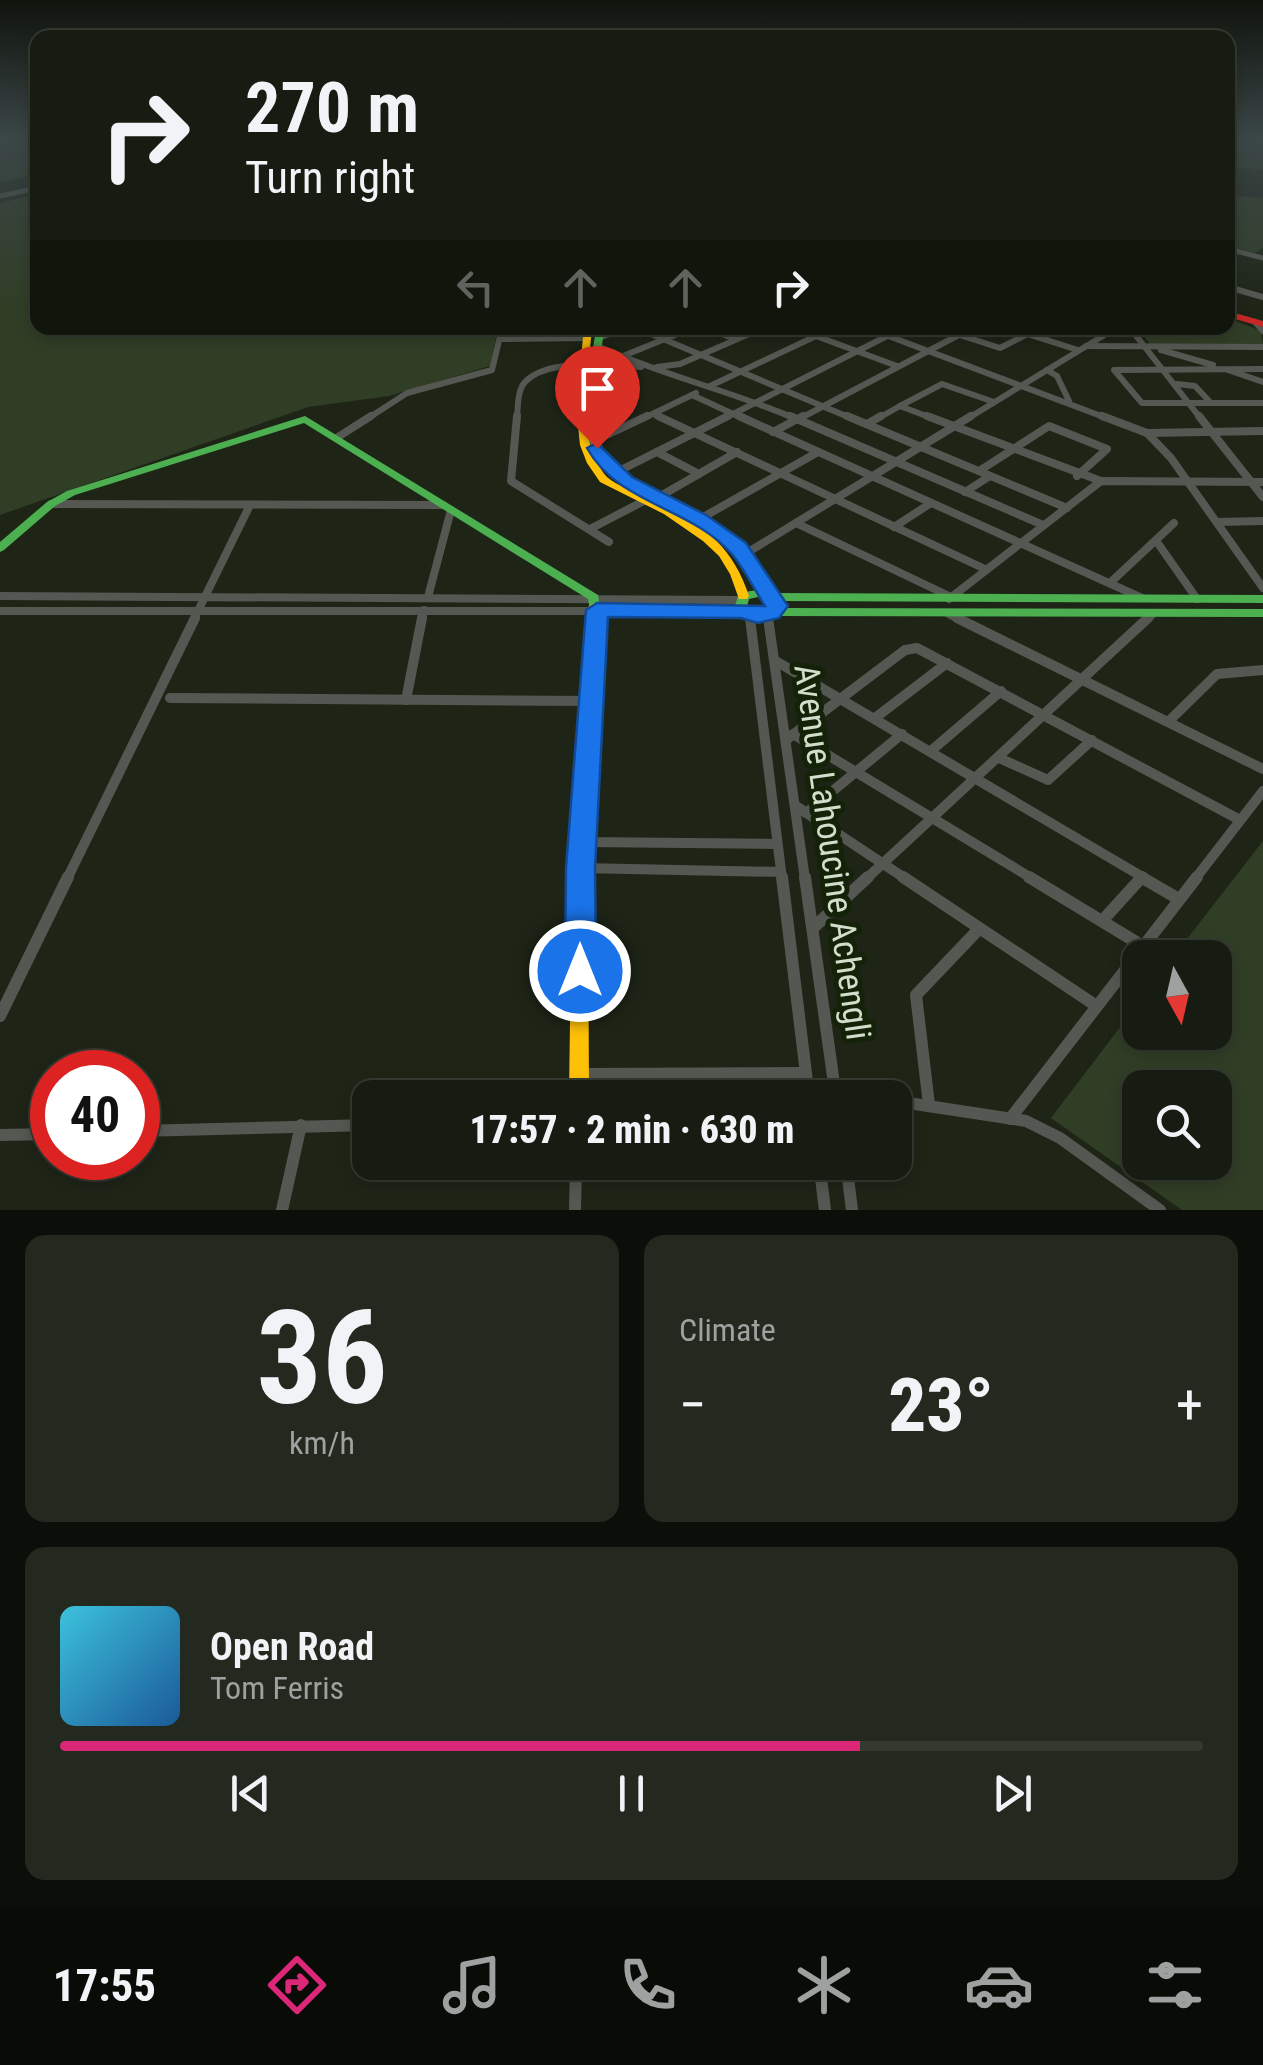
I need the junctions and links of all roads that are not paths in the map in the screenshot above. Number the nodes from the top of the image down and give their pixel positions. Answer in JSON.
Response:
{"nodes":[{"id":1,"x":1235,"y":251,"type":"edge"},
{"id":2,"x":1263,"y":258,"type":"edge"},
{"id":3,"x":1235,"y":289,"type":"edge"},
{"id":4,"x":1263,"y":297,"type":"edge"},
{"id":5,"x":1235,"y":314,"type":"edge"},
{"id":6,"x":1261,"y":324,"type":"edge"},
{"id":7,"x":501,"y":335,"type":"edge"},
{"id":8,"x":654,"y":335,"type":"edge"},
{"id":9,"x":674,"y":335,"type":"edge"},
{"id":10,"x":724,"y":335,"type":"edge"},
{"id":11,"x":747,"y":335,"type":"edge"},
{"id":12,"x":888,"y":335,"type":"joint"},
{"id":13,"x":956,"y":335,"type":"edge"},
{"id":14,"x":961,"y":335,"type":"edge"},
{"id":15,"x":1026,"y":335,"type":"edge"},
{"id":16,"x":1032,"y":335,"type":"edge"},
{"id":17,"x":1104,"y":335,"type":"edge"},
{"id":18,"x":1136,"y":335,"type":"edge"},
{"id":19,"x":595,"y":336,"type":"edge"},
{"id":20,"x":816,"y":336,"type":"joint"},
{"id":21,"x":500,"y":339,"type":"junction"},
{"id":22,"x":664,"y":339,"type":"junction"},
{"id":23,"x":736,"y":340,"type":"junction"},
{"id":24,"x":1263,"y":347,"type":"edge"},
{"id":25,"x":1082,"y":348,"type":"junction"},
{"id":26,"x":1148,"y":348,"type":"junction"},
{"id":27,"x":929,"y":350,"type":"junction"},
{"id":28,"x":856,"y":351,"type":"junction"},
{"id":29,"x":704,"y":355,"type":"junction"},
{"id":30,"x":623,"y":356,"type":"junction"},
{"id":31,"x":592,"y":366,"type":"junction"},
{"id":32,"x":897,"y":366,"type":"junction"},
{"id":33,"x":647,"y":368,"type":"junction"},
{"id":34,"x":1164,"y":368,"type":"junction"},
{"id":35,"x":1224,"y":368,"type":"junction"},
{"id":36,"x":1263,"y":369,"type":"edge"},
{"id":37,"x":1047,"y":370,"type":"junction"},
{"id":38,"x":741,"y":371,"type":"junction"},
{"id":39,"x":1263,"y":382,"type":"edge"},
{"id":40,"x":1023,"y":384,"type":"junction"},
{"id":41,"x":1177,"y":384,"type":"junction"},
{"id":42,"x":710,"y":386,"type":"junction"},
{"id":43,"x":782,"y":388,"type":"junction"},
{"id":44,"x":692,"y":395,"type":"junction"},
{"id":45,"x":1069,"y":401,"type":"junction"},
{"id":46,"x":755,"y":402,"type":"junction"},
{"id":47,"x":994,"y":402,"type":"junction"},
{"id":48,"x":1191,"y":402,"type":"junction"},
{"id":49,"x":1210,"y":402,"type":"junction"},
{"id":50,"x":1263,"y":403,"type":"edge"},
{"id":51,"x":822,"y":406,"type":"junction"},
{"id":52,"x":900,"y":406,"type":"junction"},
{"id":53,"x":654,"y":414,"type":"junction"},
{"id":54,"x":734,"y":414,"type":"junction"},
{"id":55,"x":795,"y":420,"type":"junction"},
{"id":56,"x":867,"y":424,"type":"junction"},
{"id":57,"x":953,"y":427,"type":"junction"},
{"id":58,"x":1213,"y":431,"type":"junction"},
{"id":59,"x":1263,"y":431,"type":"edge"},
{"id":60,"x":773,"y":432,"type":"junction"},
{"id":61,"x":1147,"y":432,"type":"junction"},
{"id":62,"x":695,"y":433,"type":"junction"},
{"id":63,"x":338,"y":437,"type":"junction"},
{"id":64,"x":594,"y":441,"type":"junction"},
{"id":65,"x":921,"y":447,"type":"junction"},
{"id":66,"x":1009,"y":450,"type":"junction"},
{"id":67,"x":657,"y":452,"type":"junction"},
{"id":68,"x":736,"y":452,"type":"junction"},
{"id":69,"x":818,"y":452,"type":"junction"},
{"id":70,"x":893,"y":464,"type":"junction"},
{"id":71,"x":979,"y":471,"type":"junction"},
{"id":72,"x":615,"y":473,"type":"junction"},
{"id":73,"x":780,"y":473,"type":"junction"},
{"id":74,"x":699,"y":474,"type":"junction"},
{"id":75,"x":873,"y":476,"type":"junction"},
{"id":76,"x":990,"y":476,"type":"junction"},
{"id":77,"x":1078,"y":476,"type":"junction"},
{"id":78,"x":1100,"y":481,"type":"junction"},
{"id":79,"x":1188,"y":481,"type":"junction"},
{"id":80,"x":1252,"y":482,"type":"junction"},
{"id":81,"x":1263,"y":482,"type":"edge"},
{"id":82,"x":964,"y":492,"type":"junction"},
{"id":83,"x":1263,"y":497,"type":"edge"},
{"id":84,"x":657,"y":498,"type":"junction"},
{"id":85,"x":835,"y":499,"type":"junction"},
{"id":86,"x":642,"y":502,"type":"junction"},
{"id":87,"x":931,"y":503,"type":"junction"},
{"id":88,"x":51,"y":504,"type":"junction"},
{"id":89,"x":250,"y":505,"type":"junction"},
{"id":90,"x":447,"y":508,"type":"junction"},
{"id":91,"x":1068,"y":508,"type":"junction"},
{"id":92,"x":698,"y":520,"type":"junction"},
{"id":93,"x":1216,"y":522,"type":"junction"},
{"id":94,"x":1263,"y":522,"type":"edge"},
{"id":95,"x":796,"y":523,"type":"junction"},
{"id":96,"x":1043,"y":524,"type":"junction"},
{"id":97,"x":1174,"y":524,"type":"dead end"},
{"id":98,"x":894,"y":526,"type":"junction"},
{"id":99,"x":590,"y":529,"type":"junction"},
{"id":100,"x":609,"y":542,"type":"dead end"},
{"id":101,"x":1157,"y":542,"type":"junction"},
{"id":102,"x":1020,"y":544,"type":"junction"},
{"id":103,"x":0,"y":548,"type":"edge"},
{"id":104,"x":745,"y":554,"type":"junction"},
{"id":105,"x":985,"y":570,"type":"junction"},
{"id":106,"x":1111,"y":582,"type":"junction"},
{"id":107,"x":1263,"y":588,"type":"edge"},
{"id":108,"x":0,"y":596,"type":"edge"},
{"id":109,"x":207,"y":596,"type":"junction"},
{"id":110,"x":768,"y":596,"type":"junction"},
{"id":111,"x":428,"y":598,"type":"junction"},
{"id":112,"x":1263,"y":598,"type":"edge"},
{"id":113,"x":1145,"y":599,"type":"junction"},
{"id":114,"x":1196,"y":599,"type":"junction"},
{"id":115,"x":948,"y":603,"type":"junction"},
{"id":116,"x":596,"y":604,"type":"junction"},
{"id":117,"x":744,"y":605,"type":"junction"},
{"id":118,"x":201,"y":610,"type":"junction"},
{"id":119,"x":424,"y":610,"type":"junction"},
{"id":120,"x":0,"y":612,"type":"edge"},
{"id":121,"x":771,"y":613,"type":"junction"},
{"id":122,"x":1154,"y":613,"type":"junction"},
{"id":123,"x":1263,"y":613,"type":"edge"},
{"id":124,"x":774,"y":660,"type":"junction"},
{"id":125,"x":947,"y":663,"type":"junction"},
{"id":126,"x":1263,"y":670,"type":"edge"},
{"id":127,"x":1082,"y":680,"type":"junction"},
{"id":128,"x":1001,"y":691,"type":"junction"},
{"id":129,"x":170,"y":698,"type":"dead end"},
{"id":130,"x":840,"y":698,"type":"junction"},
{"id":131,"x":406,"y":700,"type":"junction"},
{"id":132,"x":593,"y":701,"type":"junction"},
{"id":133,"x":1047,"y":715,"type":"junction"},
{"id":134,"x":874,"y":718,"type":"junction"},
{"id":135,"x":1169,"y":721,"type":"junction"},
{"id":136,"x":902,"y":734,"type":"junction"},
{"id":137,"x":789,"y":737,"type":"junction"},
{"id":138,"x":1092,"y":740,"type":"junction"},
{"id":139,"x":932,"y":750,"type":"junction"},
{"id":140,"x":999,"y":758,"type":"junction"},
{"id":141,"x":1263,"y":769,"type":"edge"},
{"id":142,"x":857,"y":771,"type":"junction"},
{"id":143,"x":976,"y":778,"type":"junction"},
{"id":144,"x":1263,"y":792,"type":"edge"},
{"id":145,"x":801,"y":810,"type":"junction"},
{"id":146,"x":933,"y":816,"type":"junction"},
{"id":147,"x":1240,"y":820,"type":"junction"},
{"id":148,"x":583,"y":842,"type":"junction"},
{"id":149,"x":777,"y":844,"type":"junction"},
{"id":150,"x":880,"y":862,"type":"junction"},
{"id":151,"x":580,"y":868,"type":"junction"},
{"id":152,"x":781,"y":872,"type":"junction"},
{"id":153,"x":1142,"y":877,"type":"junction"},
{"id":154,"x":1177,"y":898,"type":"junction"},
{"id":155,"x":1102,"y":921,"type":"junction"},
{"id":156,"x":812,"y":928,"type":"junction"},
{"id":157,"x":978,"y":930,"type":"junction"},
{"id":158,"x":1133,"y":940,"type":"edge"},
{"id":159,"x":1145,"y":940,"type":"edge"},
{"id":160,"x":1122,"y":970,"type":"edge"},
{"id":161,"x":1095,"y":1005,"type":"junction"},
{"id":162,"x":0,"y":1016,"type":"edge"},
{"id":163,"x":805,"y":1072,"type":"junction"},
{"id":164,"x":580,"y":1074,"type":"junction"},
{"id":165,"x":580,"y":1080,"type":"edge"},
{"id":166,"x":806,"y":1080,"type":"edge"},
{"id":167,"x":833,"y":1080,"type":"edge"},
{"id":168,"x":912,"y":1103,"type":"edge"},
{"id":169,"x":930,"y":1105,"type":"junction"},
{"id":170,"x":1010,"y":1119,"type":"junction"},
{"id":171,"x":352,"y":1125,"type":"edge"},
{"id":172,"x":301,"y":1126,"type":"junction"},
{"id":173,"x":160,"y":1130,"type":"edge"},
{"id":174,"x":30,"y":1135,"type":"edge"},
{"id":175,"x":0,"y":1136,"type":"edge"},
{"id":176,"x":575,"y":1180,"type":"edge"},
{"id":177,"x":821,"y":1180,"type":"edge"},
{"id":178,"x":848,"y":1180,"type":"edge"},
{"id":179,"x":282,"y":1210,"type":"edge"},
{"id":180,"x":574,"y":1210,"type":"edge"},
{"id":181,"x":825,"y":1210,"type":"edge"},
{"id":182,"x":852,"y":1210,"type":"edge"},
{"id":183,"x":1160,"y":1210,"type":"edge"}],
"edges":[{"from":1,"to":2,"type":"street"},
{"from":3,"to":4,"type":"street"},
{"from":5,"to":6,"type":"street"},
{"from":7,"to":21,"type":"street"},
{"from":8,"to":22,"type":"street"},
{"from":9,"to":22,"type":"street"},
{"from":10,"to":23,"type":"street"},
{"from":11,"to":23,"type":"street"},
{"from":12,"to":27,"type":"street"},
{"from":12,"to":28,"type":"street"},
{"from":13,"to":27,"type":"street"},
{"from":14,"to":15,"type":"street"},
{"from":16,"to":25,"type":"street"},
{"from":17,"to":25,"type":"street"},
{"from":18,"to":26,"type":"street"},
{"from":19,"to":21,"type":"street"},
{"from":19,"to":30,"type":"street"},
{"from":19,"to":31,"type":"street","name":"Avenue Lahoucine Achengli"},
{"from":20,"to":28,"type":"street"},
{"from":20,"to":38,"type":"street"},
{"from":21,"to":63,"type":"street"},
{"from":22,"to":29,"type":"street"},
{"from":22,"to":30,"type":"street"},
{"from":23,"to":29,"type":"street"},
{"from":24,"to":26,"type":"street"},
{"from":25,"to":26,"type":"street"},
{"from":25,"to":37,"type":"street"},
{"from":26,"to":34,"type":"street"},
{"from":26,"to":35,"type":"street"},
{"from":27,"to":32,"type":"street"},
{"from":27,"to":40,"type":"street"},
{"from":28,"to":32,"type":"street"},
{"from":28,"to":43,"type":"street"},
{"from":29,"to":33,"type":"street"},
{"from":29,"to":38,"type":"street"},
{"from":30,"to":33,"type":"street"},
{"from":31,"to":33,"type":"street"},
{"from":31,"to":64,"type":"street","name":"Avenue Lahoucine Achengli"},
{"from":31,"to":86,"type":"street","name":"Avenue Lahoucine Achengli"},
{"from":31,"to":99,"type":"street"},
{"from":32,"to":51,"type":"street"},
{"from":33,"to":42,"type":"street"},
{"from":34,"to":35,"type":"street"},
{"from":34,"to":41,"type":"street"},
{"from":34,"to":48,"type":"street"},
{"from":35,"to":36,"type":"street"},
{"from":35,"to":39,"type":"street"},
{"from":37,"to":40,"type":"street"},
{"from":37,"to":45,"type":"street"},
{"from":38,"to":42,"type":"street"},
{"from":38,"to":43,"type":"street"},
{"from":40,"to":45,"type":"street"},
{"from":40,"to":47,"type":"street"},
{"from":41,"to":48,"type":"street"},
{"from":41,"to":49,"type":"street"},
{"from":42,"to":44,"type":"street"},
{"from":42,"to":46,"type":"street"},
{"from":43,"to":46,"type":"street"},
{"from":43,"to":51,"type":"street"},
{"from":44,"to":53,"type":"street"},
{"from":44,"to":54,"type":"street"},
{"from":45,"to":61,"type":"street"},
{"from":46,"to":54,"type":"street"},
{"from":46,"to":55,"type":"street"},
{"from":47,"to":52,"type":"street"},
{"from":47,"to":57,"type":"street"},
{"from":48,"to":49,"type":"street"},
{"from":48,"to":58,"type":"street"},
{"from":49,"to":50,"type":"street"},
{"from":51,"to":55,"type":"street"},
{"from":51,"to":56,"type":"street"},
{"from":52,"to":56,"type":"street"},
{"from":52,"to":57,"type":"street"},
{"from":53,"to":62,"type":"street"},
{"from":53,"to":64,"type":"street"},
{"from":54,"to":60,"type":"street"},
{"from":54,"to":62,"type":"street"},
{"from":55,"to":60,"type":"street"},
{"from":55,"to":70,"type":"street"},
{"from":56,"to":65,"type":"street"},
{"from":57,"to":65,"type":"street"},
{"from":57,"to":66,"type":"street"},
{"from":58,"to":59,"type":"street"},
{"from":58,"to":61,"type":"street"},
{"from":58,"to":80,"type":"street"},
{"from":60,"to":69,"type":"street"},
{"from":61,"to":79,"type":"street"},
{"from":62,"to":67,"type":"street"},
{"from":62,"to":68,"type":"street"},
{"from":63,"to":88,"type":"street"},
{"from":63,"to":90,"type":"street"},
{"from":64,"to":72,"type":"street"},
{"from":65,"to":70,"type":"street"},
{"from":65,"to":71,"type":"street"},
{"from":66,"to":71,"type":"street"},
{"from":66,"to":77,"type":"street"},
{"from":66,"to":77,"type":"street"},
{"from":67,"to":72,"type":"street"},
{"from":67,"to":74,"type":"street"},
{"from":68,"to":73,"type":"street"},
{"from":68,"to":74,"type":"street"},
{"from":69,"to":73,"type":"street"},
{"from":69,"to":75,"type":"street"},
{"from":70,"to":75,"type":"street"},
{"from":70,"to":82,"type":"street"},
{"from":71,"to":76,"type":"street"},
{"from":72,"to":84,"type":"street"},
{"from":73,"to":85,"type":"street"},
{"from":73,"to":92,"type":"street"},
{"from":74,"to":84,"type":"street"},
{"from":75,"to":85,"type":"street"},
{"from":75,"to":87,"type":"street"},
{"from":76,"to":82,"type":"street"},
{"from":76,"to":91,"type":"street"},
{"from":77,"to":78,"type":"street"},
{"from":78,"to":79,"type":"street"},
{"from":78,"to":91,"type":"street"},
{"from":79,"to":80,"type":"street"},
{"from":79,"to":93,"type":"street"},
{"from":80,"to":81,"type":"street"},
{"from":80,"to":83,"type":"street"},
{"from":82,"to":96,"type":"street"},
{"from":84,"to":92,"type":"street"},
{"from":85,"to":95,"type":"street"},
{"from":85,"to":98,"type":"street"},
{"from":86,"to":99,"type":"street"},
{"from":86,"to":117,"type":"street","name":"Avenue Lahoucine Achengli"},
{"from":87,"to":98,"type":"street"},
{"from":87,"to":102,"type":"street"},
{"from":88,"to":89,"type":"street"},
{"from":88,"to":103,"type":"street"},
{"from":89,"to":90,"type":"street"},
{"from":89,"to":109,"type":"street"},
{"from":90,"to":111,"type":"street"},
{"from":90,"to":116,"type":"street"},
{"from":91,"to":96,"type":"street"},
{"from":92,"to":104,"type":"street"},
{"from":93,"to":94,"type":"street"},
{"from":93,"to":107,"type":"street"},
{"from":95,"to":104,"type":"street"},
{"from":95,"to":115,"type":"street"},
{"from":96,"to":102,"type":"street"},
{"from":97,"to":101,"type":"street"},
{"from":98,"to":105,"type":"street"},
{"from":99,"to":100,"type":"street"},
{"from":101,"to":106,"type":"street"},
{"from":101,"to":114,"type":"street"},
{"from":102,"to":105,"type":"street"},
{"from":102,"to":106,"type":"street"},
{"from":104,"to":110,"type":"street"},
{"from":105,"to":115,"type":"street"},
{"from":106,"to":113,"type":"street"},
{"from":108,"to":109,"type":"street"},
{"from":109,"to":111,"type":"street"},
{"from":109,"to":118,"type":"street"},
{"from":110,"to":115,"type":"street"},
{"from":110,"to":117,"type":"street"},
{"from":110,"to":121,"type":"street"},
{"from":111,"to":116,"type":"street"},
{"from":112,"to":114,"type":"street"},
{"from":113,"to":114,"type":"street"},
{"from":113,"to":115,"type":"street"},
{"from":115,"to":121,"type":"street"},
{"from":115,"to":122,"type":"street"},
{"from":115,"to":127,"type":"street"},
{"from":116,"to":117,"type":"street"},
{"from":116,"to":119,"type":"street"},
{"from":116,"to":132,"type":"street"},
{"from":117,"to":121,"type":"street"},
{"from":117,"to":149,"type":"street","name":"Avenue Lahoucine Achengli"},
{"from":118,"to":119,"type":"street"},
{"from":118,"to":120,"type":"street"},
{"from":118,"to":162,"type":"street"},
{"from":119,"to":131,"type":"street"},
{"from":121,"to":124,"type":"street","name":"Avenue Lahoucine Achengli"},
{"from":122,"to":123,"type":"street"},
{"from":122,"to":127,"type":"street"},
{"from":124,"to":130,"type":"street"},
{"from":124,"to":137,"type":"street","name":"Avenue Lahoucine Achengli"},
{"from":125,"to":128,"type":"street"},
{"from":125,"to":130,"type":"street"},
{"from":125,"to":134,"type":"street"},
{"from":126,"to":135,"type":"street"},
{"from":127,"to":133,"type":"street"},
{"from":127,"to":135,"type":"street"},
{"from":128,"to":133,"type":"street"},
{"from":128,"to":139,"type":"street"},
{"from":129,"to":131,"type":"street"},
{"from":130,"to":134,"type":"street"},
{"from":130,"to":137,"type":"street"},
{"from":131,"to":132,"type":"street"},
{"from":132,"to":148,"type":"street"},
{"from":133,"to":138,"type":"street"},
{"from":133,"to":140,"type":"street"},
{"from":134,"to":136,"type":"street"},
{"from":135,"to":141,"type":"street"},
{"from":136,"to":139,"type":"street"},
{"from":136,"to":142,"type":"street"},
{"from":137,"to":142,"type":"street"},
{"from":137,"to":145,"type":"street","name":"Avenue Lahoucine Achengli"},
{"from":138,"to":140,"type":"street"},
{"from":138,"to":147,"type":"street"},
{"from":139,"to":143,"type":"street"},
{"from":140,"to":143,"type":"street"},
{"from":142,"to":145,"type":"street"},
{"from":142,"to":146,"type":"street"},
{"from":143,"to":146,"type":"street"},
{"from":143,"to":153,"type":"street"},
{"from":144,"to":147,"type":"street"},
{"from":145,"to":150,"type":"street"},
{"from":145,"to":156,"type":"street","name":"Avenue Lahoucine Achengli"},
{"from":146,"to":150,"type":"street"},
{"from":146,"to":155,"type":"street"},
{"from":147,"to":154,"type":"street"},
{"from":148,"to":149,"type":"street"},
{"from":148,"to":151,"type":"street"},
{"from":149,"to":152,"type":"street","name":"Avenue Lahoucine Achengli"},
{"from":150,"to":156,"type":"street"},
{"from":150,"to":157,"type":"street"},
{"from":151,"to":152,"type":"street"},
{"from":151,"to":164,"type":"street"},
{"from":152,"to":163,"type":"street","name":"Avenue Lahoucine Achengli"},
{"from":153,"to":154,"type":"street"},
{"from":153,"to":155,"type":"street"},
{"from":154,"to":159,"type":"street"},
{"from":155,"to":158,"type":"street"},
{"from":156,"to":167,"type":"street","name":"Avenue Lahoucine Achengli"},
{"from":157,"to":161,"type":"street"},
{"from":157,"to":169,"type":"street"},
{"from":160,"to":161,"type":"street"},
{"from":161,"to":170,"type":"street"},
{"from":163,"to":164,"type":"street"},
{"from":163,"to":166,"type":"street","name":"Avenue Lahoucine Achengli"},
{"from":164,"to":165,"type":"street"},
{"from":168,"to":169,"type":"street"},
{"from":169,"to":170,"type":"street"},
{"from":170,"to":183,"type":"street"},
{"from":171,"to":172,"type":"street"},
{"from":172,"to":173,"type":"street"},
{"from":172,"to":179,"type":"street"},
{"from":174,"to":175,"type":"street"},
{"from":176,"to":180,"type":"street"},
{"from":177,"to":181,"type":"street"},
{"from":178,"to":182,"type":"street"}]}
